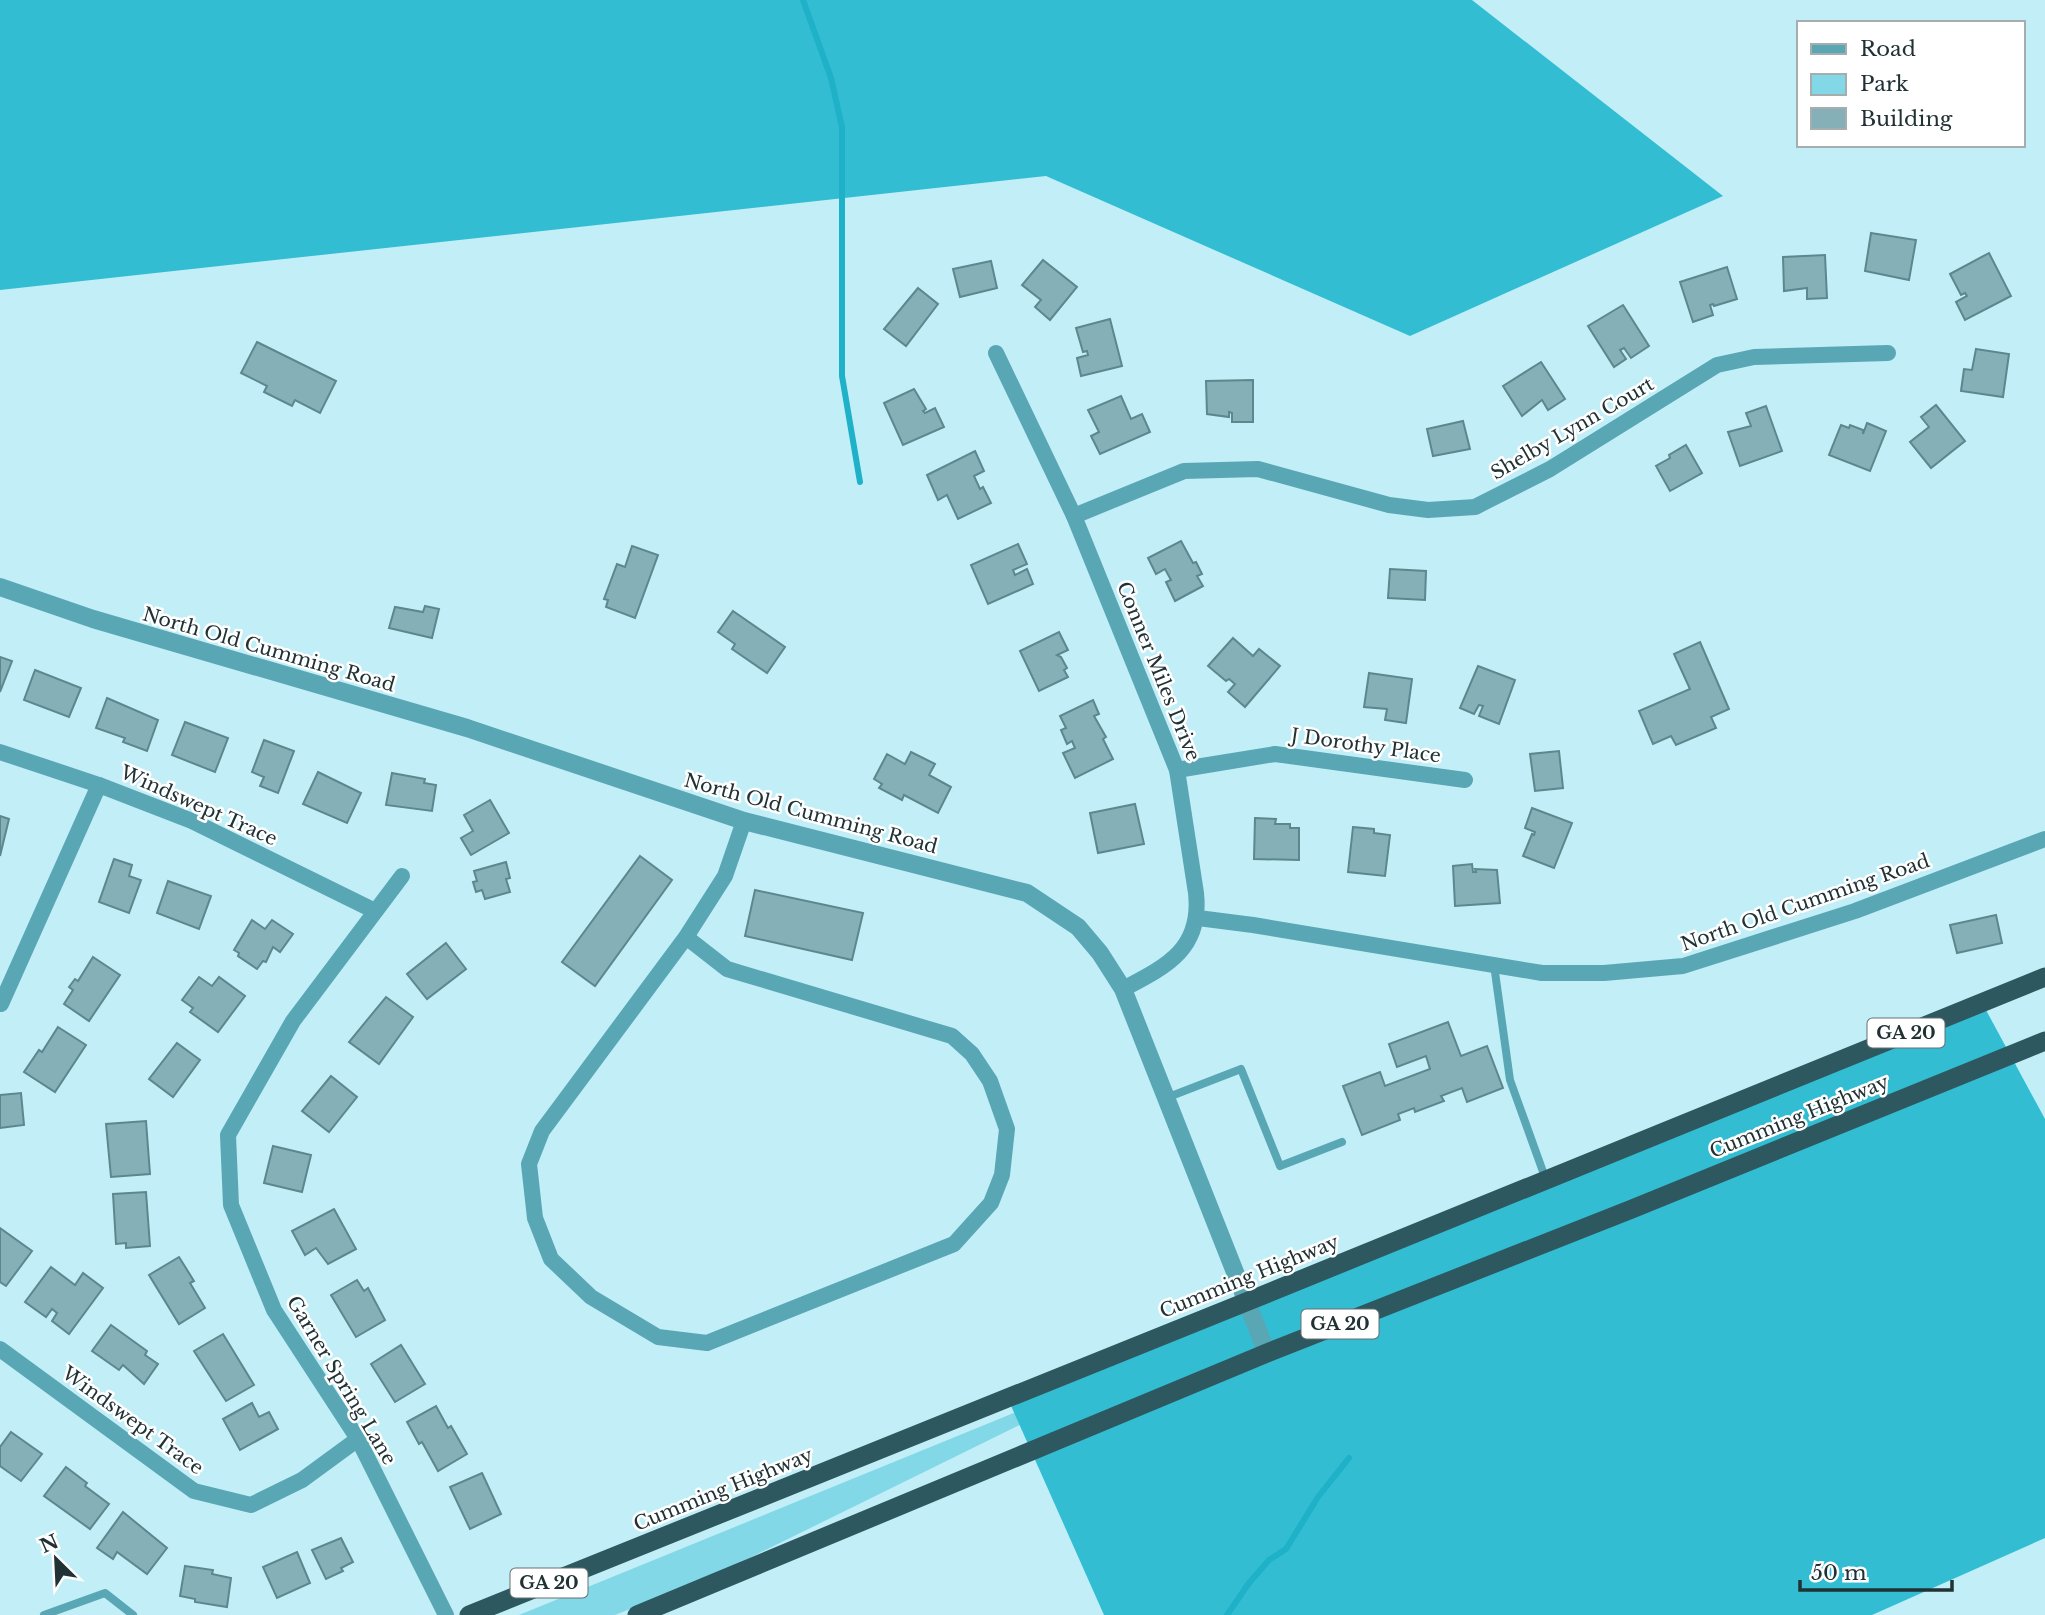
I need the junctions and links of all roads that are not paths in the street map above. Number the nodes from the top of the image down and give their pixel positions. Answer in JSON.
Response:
{"nodes":[{"id":1,"x":996,"y":353,"type":"dead end"},
{"id":2,"x":1888,"y":353,"type":"dead end"},
{"id":3,"x":1074,"y":516,"type":"junction"},
{"id":4,"x":0,"y":587,"type":"edge"},
{"id":5,"x":0,"y":752,"type":"edge"},
{"id":6,"x":1177,"y":770,"type":"junction"},
{"id":7,"x":1465,"y":780,"type":"dead end"},
{"id":8,"x":99,"y":785,"type":"junction"},
{"id":9,"x":744,"y":821,"type":"junction"},
{"id":10,"x":2045,"y":839,"type":"edge"},
{"id":11,"x":402,"y":876,"type":"dead end"},
{"id":12,"x":375,"y":911,"type":"junction"},
{"id":13,"x":1198,"y":918,"type":"junction"},
{"id":14,"x":686,"y":937,"type":"junction"},
{"id":15,"x":1494,"y":965,"type":"junction"},
{"id":16,"x":2045,"y":977,"type":"edge"},
{"id":17,"x":1123,"y":989,"type":"junction"},
{"id":18,"x":1,"y":1004,"type":"edge"},
{"id":19,"x":2045,"y":1041,"type":"edge"},
{"id":20,"x":1166,"y":1098,"type":"junction"},
{"id":21,"x":1342,"y":1142,"type":"dead end"},
{"id":22,"x":1546,"y":1180,"type":"junction"},
{"id":23,"x":1246,"y":1302,"type":"junction"},
{"id":24,"x":0,"y":1349,"type":"edge"},
{"id":25,"x":1267,"y":1353,"type":"junction"},
{"id":26,"x":358,"y":1439,"type":"junction"},
{"id":27,"x":44,"y":1615,"type":"edge"},
{"id":28,"x":133,"y":1615,"type":"edge"},
{"id":29,"x":446,"y":1615,"type":"edge"},
{"id":30,"x":468,"y":1615,"type":"edge"},
{"id":31,"x":637,"y":1615,"type":"edge"}],
"edges":[{"from":1,"to":3,"type":"street","name":"Conner Miles Drive"},
{"from":2,"to":3,"type":"street","name":"Shelby Lynn Court"},
{"from":3,"to":6,"type":"street","name":"Conner Miles Drive"},
{"from":4,"to":9,"type":"street","name":"North Old Cumming Road"},
{"from":5,"to":8,"type":"street","name":"Windswept Trace"},
{"from":6,"to":7,"type":"street","name":"J Dorothy Place"},
{"from":6,"to":13,"type":"street","name":"Conner Miles Drive"},
{"from":8,"to":12,"type":"street","name":"Windswept Trace"},
{"from":8,"to":18,"type":"street"},
{"from":9,"to":14,"type":"street"},
{"from":9,"to":17,"type":"street","name":"North Old Cumming Road"},
{"from":10,"to":15,"type":"street","name":"North Old Cumming Road"},
{"from":11,"to":12,"type":"street","name":"Garner Spring Lane"},
{"from":12,"to":26,"type":"street","name":"Garner Spring Lane"},
{"from":13,"to":15,"type":"street","name":"North Old Cumming Road"},
{"from":13,"to":17,"type":"street"},
{"from":14,"to":14,"type":"street"},
{"from":15,"to":22,"type":"lane"},
{"from":16,"to":22,"type":"highway","name":"Cumming Highway","number":"GA 20"},
{"from":17,"to":20,"type":"street","name":"North Old Cumming Road"},
{"from":19,"to":25,"type":"highway","name":"Cumming Highway","number":"GA 20"},
{"from":20,"to":21,"type":"lane"},
{"from":20,"to":23,"type":"street","name":"North Old Cumming Road"},
{"from":22,"to":23,"type":"highway","name":"Cumming Highway","number":"GA 20"},
{"from":23,"to":25,"type":"street","name":"North Old Cumming Road"},
{"from":23,"to":30,"type":"highway","name":"Cumming Highway","number":"GA 20"},
{"from":24,"to":26,"type":"street","name":"Windswept Trace"},
{"from":25,"to":31,"type":"highway","name":"Cumming Highway","number":"GA 20"},
{"from":26,"to":29,"type":"street","name":"Garner Spring Lane"},
{"from":27,"to":28,"type":"lane"}]}
